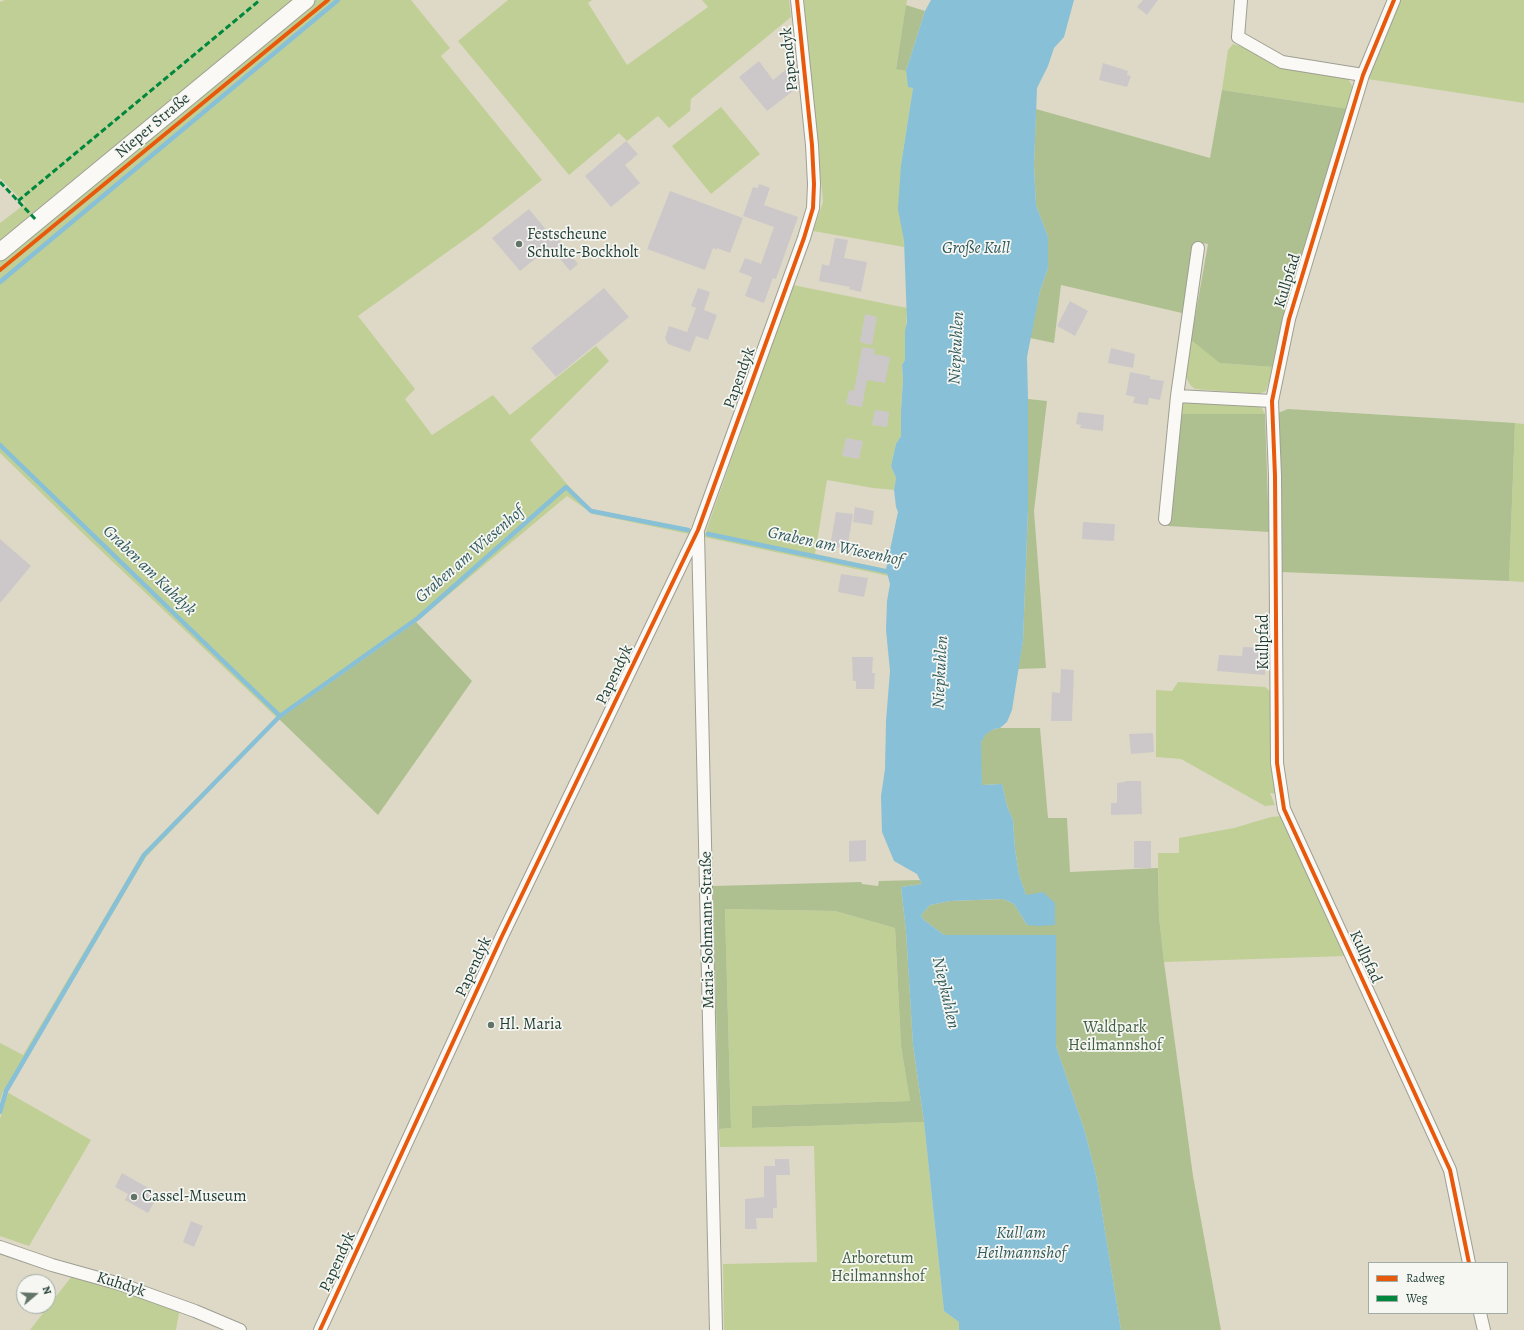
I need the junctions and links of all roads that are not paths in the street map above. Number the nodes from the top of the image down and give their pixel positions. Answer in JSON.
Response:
{"nodes":[{"id":1,"x":306,"y":0,"type":"edge"},
{"id":2,"x":797,"y":0,"type":"edge"},
{"id":3,"x":1241,"y":0,"type":"edge"},
{"id":4,"x":1394,"y":0,"type":"edge"},
{"id":5,"x":1363,"y":75,"type":"junction"},
{"id":6,"x":1198,"y":248,"type":"dead end"},
{"id":7,"x":0,"y":252,"type":"edge"},
{"id":8,"x":1177,"y":396,"type":"junction"},
{"id":9,"x":1272,"y":401,"type":"junction"},
{"id":10,"x":1165,"y":519,"type":"dead end"},
{"id":11,"x":698,"y":530,"type":"junction"},
{"id":12,"x":0,"y":1247,"type":"edge"},
{"id":13,"x":1469,"y":1262,"type":"edge"},
{"id":14,"x":1480,"y":1314,"type":"edge"},
{"id":15,"x":240,"y":1330,"type":"edge"},
{"id":16,"x":320,"y":1330,"type":"edge"},
{"id":17,"x":716,"y":1330,"type":"edge"},
{"id":18,"x":1484,"y":1330,"type":"edge"}],
"edges":[{"from":1,"to":7,"type":"main road","name":"Nieper Straße"},
{"from":2,"to":11,"type":"street","name":"Papendyk"},
{"from":3,"to":5,"type":"street"},
{"from":4,"to":5,"type":"street","name":"Kullpfad"},
{"from":5,"to":9,"type":"street","name":"Kullpfad"},
{"from":6,"to":8,"type":"street"},
{"from":8,"to":9,"type":"street"},
{"from":8,"to":10,"type":"street"},
{"from":9,"to":13,"type":"street","name":"Kullpfad"},
{"from":11,"to":16,"type":"street","name":"Papendyk"},
{"from":11,"to":17,"type":"street","name":"Maria-Sohmann-Straße"},
{"from":12,"to":15,"type":"street","name":"Kuhdyk"},
{"from":14,"to":18,"type":"street"}]}
